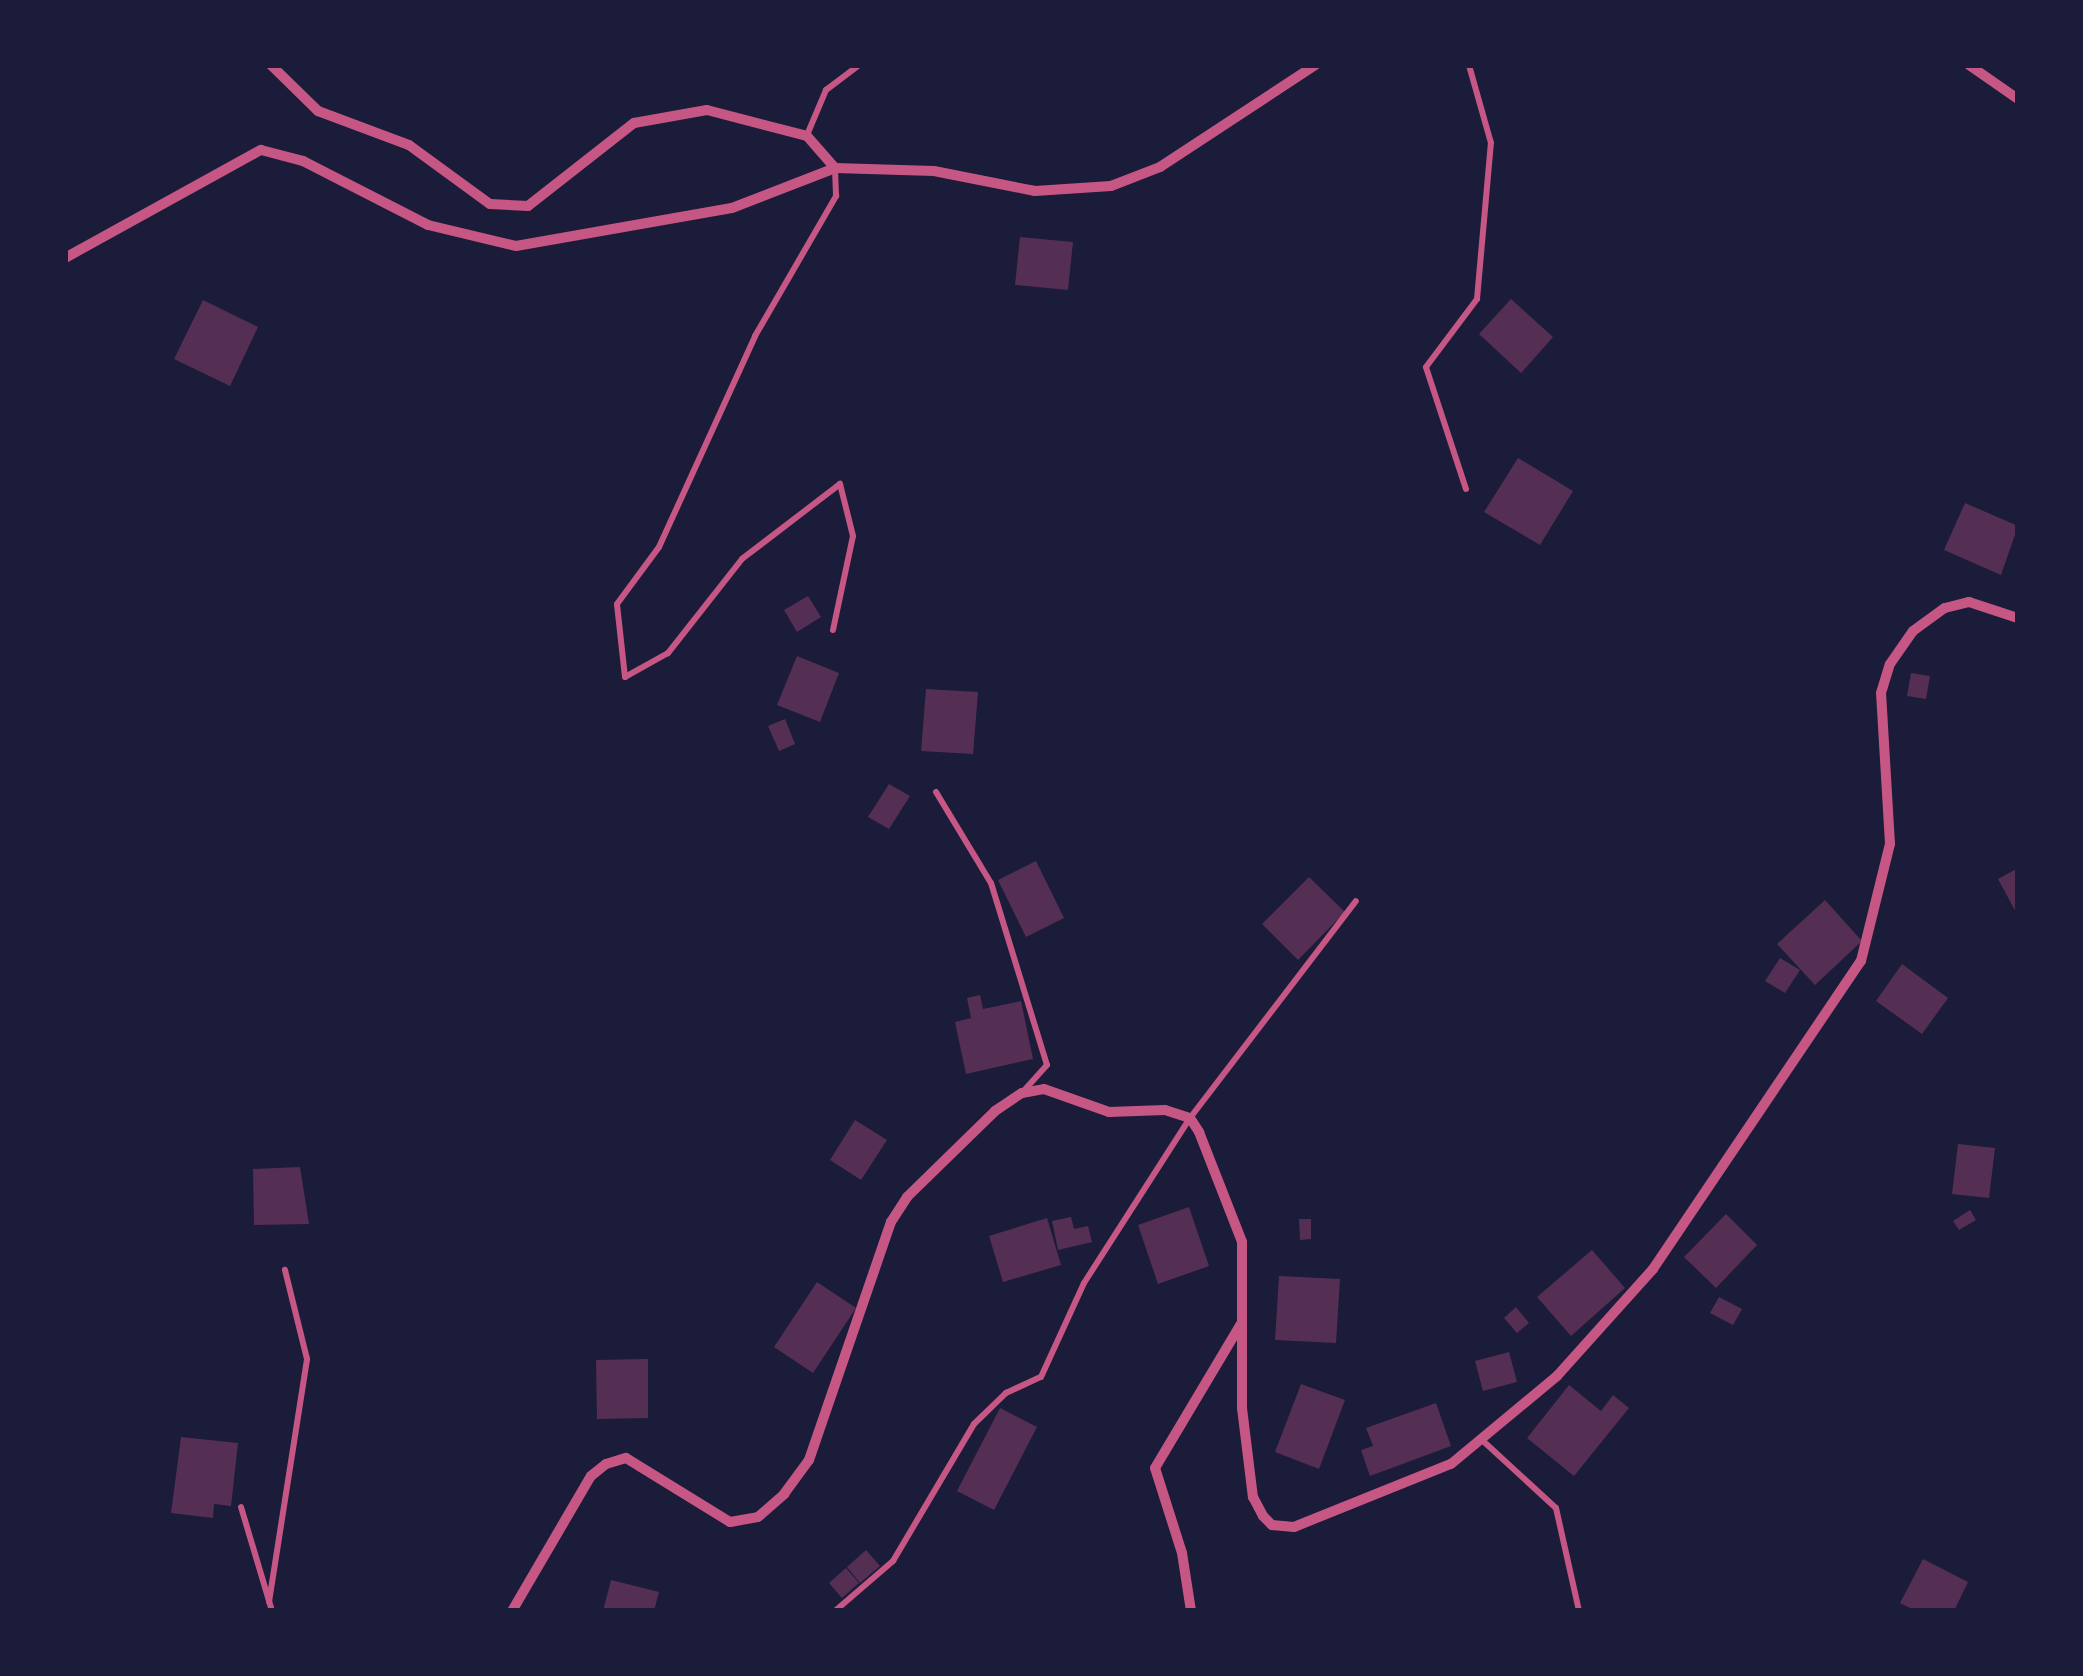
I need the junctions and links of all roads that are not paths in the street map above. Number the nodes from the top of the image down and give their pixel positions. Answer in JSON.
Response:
{"nodes":[{"id":1,"x":271,"y":65,"type":"edge"},
{"id":2,"x":859,"y":65,"type":"edge"},
{"id":3,"x":1314,"y":65,"type":"edge"},
{"id":4,"x":1468,"y":65,"type":"edge"},
{"id":5,"x":1969,"y":65,"type":"edge"},
{"id":6,"x":2018,"y":99,"type":"edge"},
{"id":7,"x":806,"y":136,"type":"junction"},
{"id":8,"x":835,"y":168,"type":"junction"},
{"id":9,"x":65,"y":258,"type":"edge"},
{"id":10,"x":1466,"y":489,"type":"dead end"},
{"id":11,"x":2018,"y":618,"type":"edge"},
{"id":12,"x":832,"y":630,"type":"dead end"},
{"id":13,"x":936,"y":792,"type":"dead end"},
{"id":14,"x":1356,"y":901,"type":"dead end"},
{"id":15,"x":1022,"y":1094,"type":"junction"},
{"id":16,"x":1190,"y":1118,"type":"junction"},
{"id":17,"x":286,"y":1270,"type":"dead end"},
{"id":18,"x":1242,"y":1321,"type":"junction"},
{"id":19,"x":1482,"y":1440,"type":"junction"},
{"id":20,"x":241,"y":1507,"type":"dead end"},
{"id":21,"x":269,"y":1602,"type":"junction"},
{"id":22,"x":272,"y":1611,"type":"edge"},
{"id":23,"x":512,"y":1611,"type":"edge"},
{"id":24,"x":835,"y":1611,"type":"edge"},
{"id":25,"x":1191,"y":1611,"type":"edge"},
{"id":26,"x":1579,"y":1611,"type":"edge"}],
"edges":[{"from":1,"to":7,"type":"street"},
{"from":2,"to":7,"type":"lane"},
{"from":3,"to":8,"type":"street"},
{"from":4,"to":10,"type":"lane"},
{"from":5,"to":6,"type":"street"},
{"from":7,"to":8,"type":"street"},
{"from":8,"to":9,"type":"street"},
{"from":8,"to":12,"type":"lane"},
{"from":11,"to":19,"type":"street"},
{"from":13,"to":15,"type":"lane"},
{"from":14,"to":16,"type":"lane"},
{"from":15,"to":16,"type":"street"},
{"from":15,"to":23,"type":"street"},
{"from":16,"to":18,"type":"street"},
{"from":16,"to":24,"type":"lane"},
{"from":17,"to":21,"type":"lane"},
{"from":18,"to":19,"type":"street"},
{"from":18,"to":25,"type":"street"},
{"from":19,"to":26,"type":"lane"},
{"from":20,"to":21,"type":"lane"},
{"from":21,"to":22,"type":"lane"}]}
